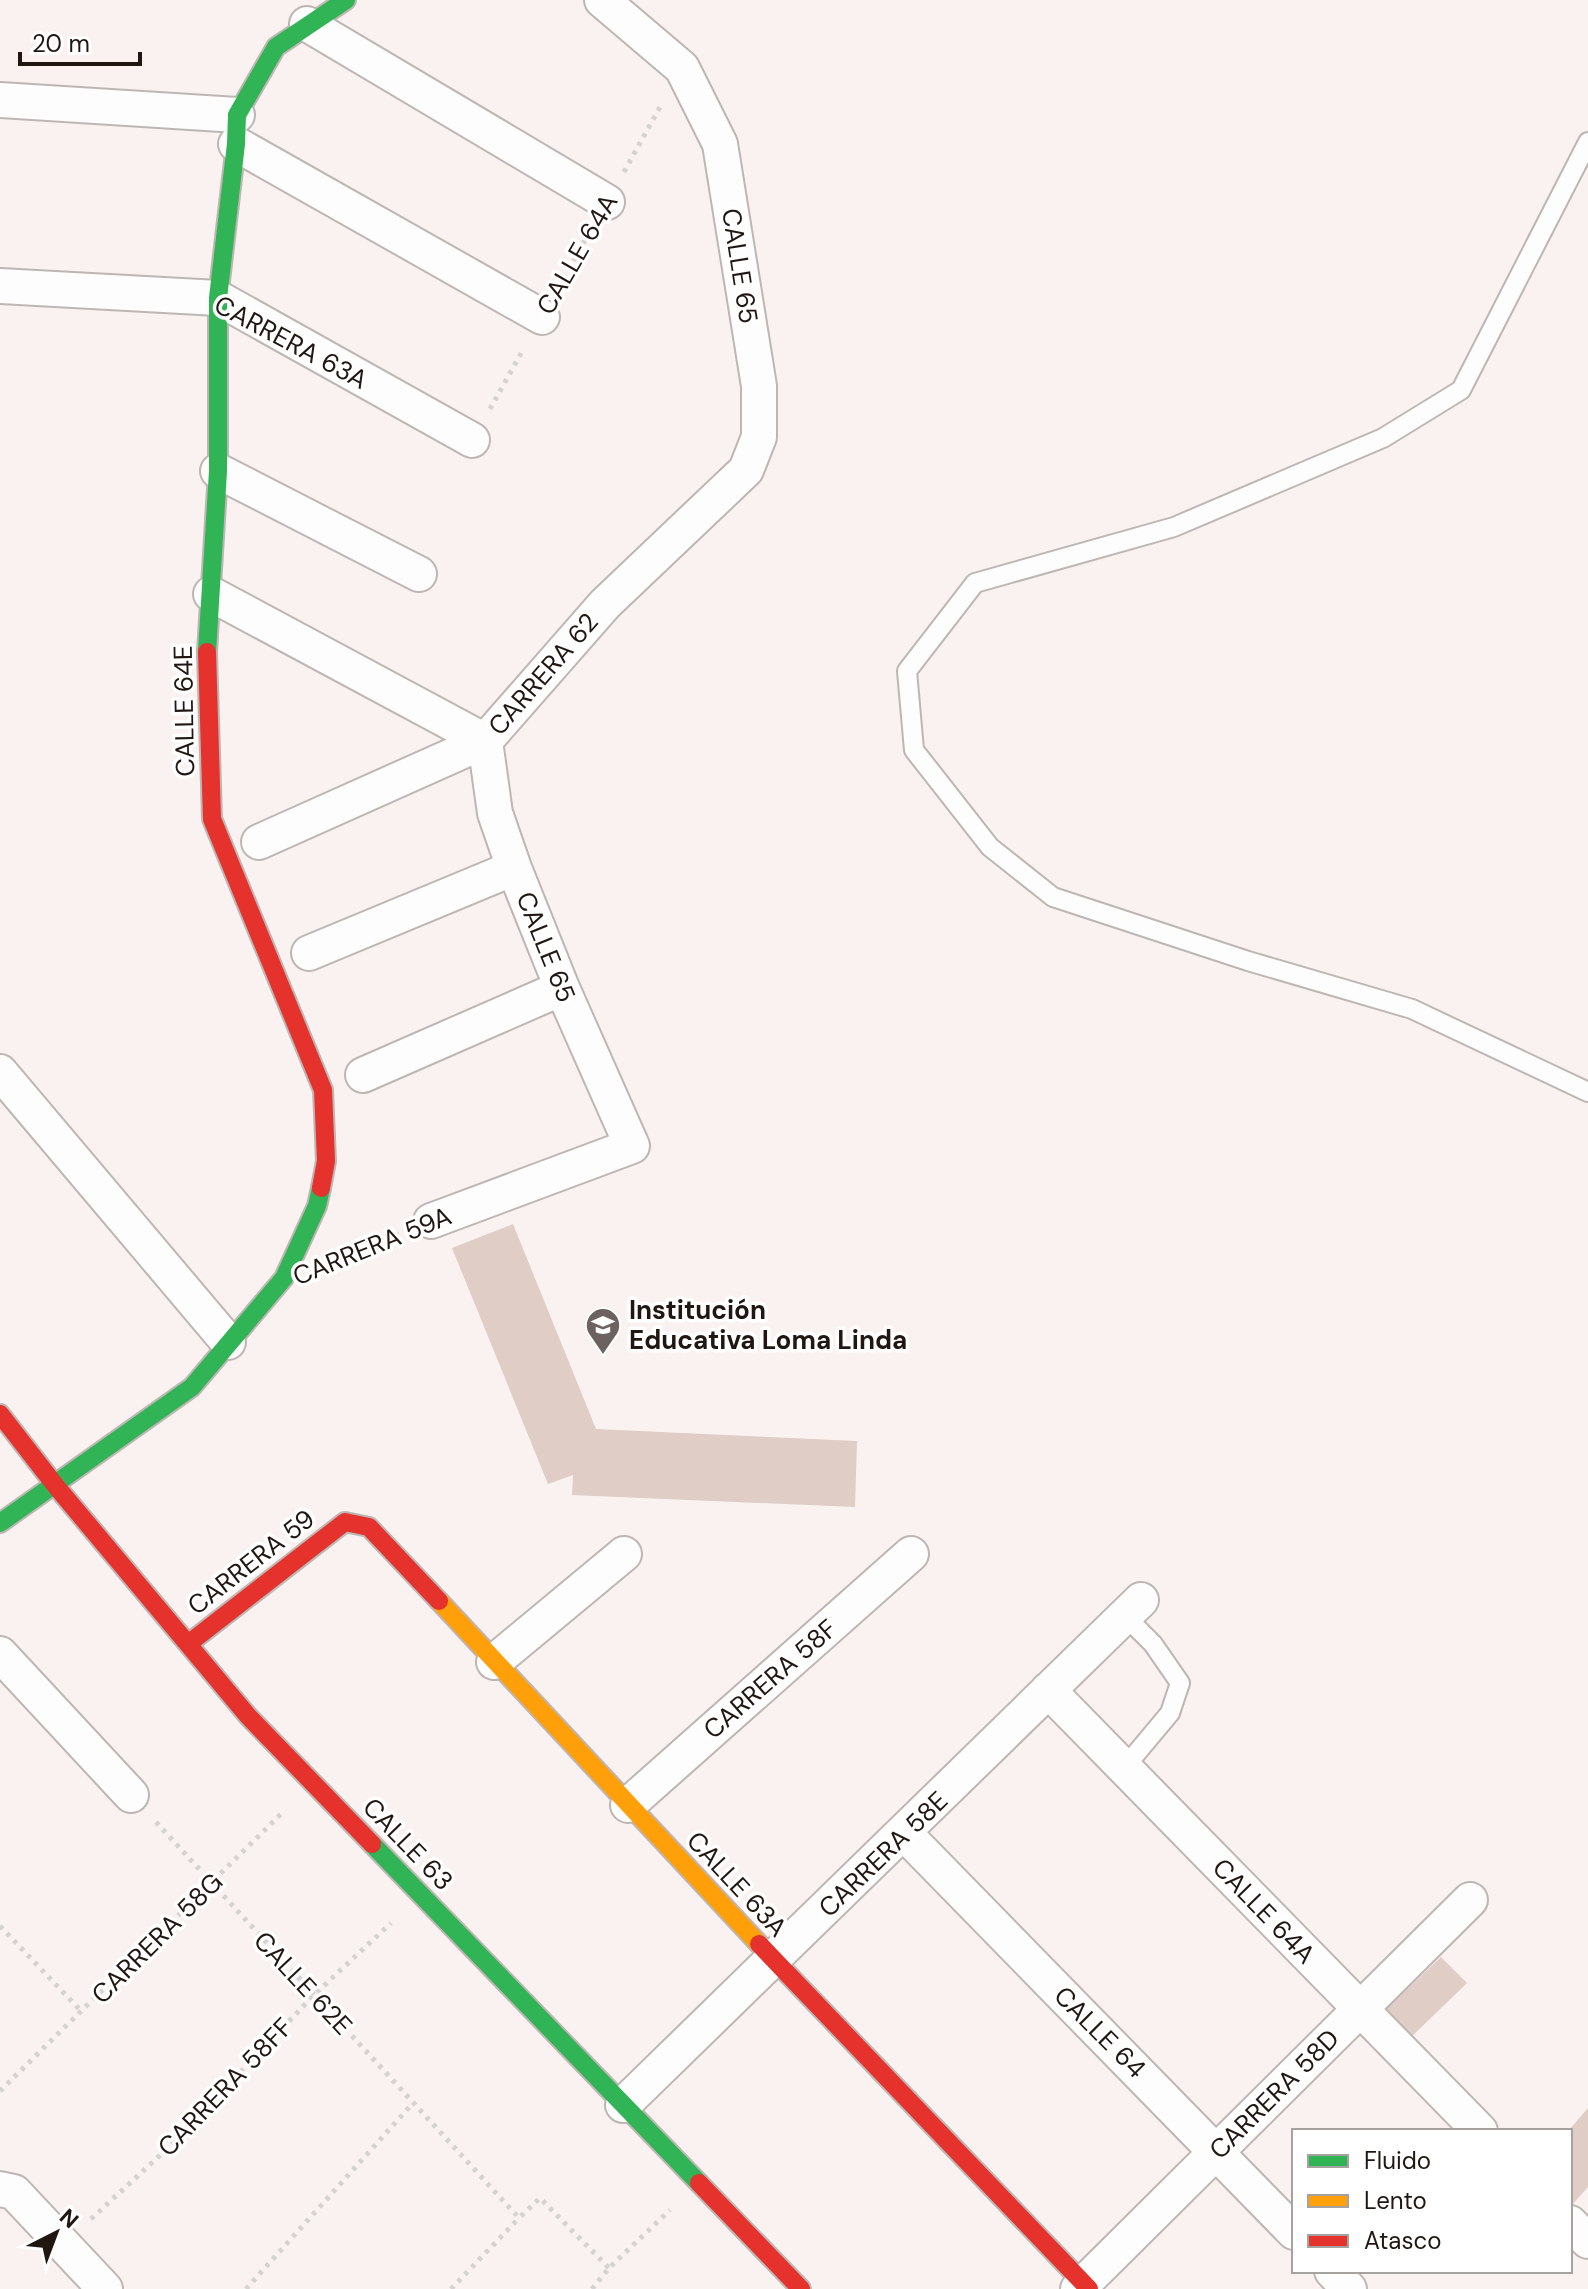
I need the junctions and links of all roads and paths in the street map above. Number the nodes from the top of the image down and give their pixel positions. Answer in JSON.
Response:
{"nodes":[{"id":1,"x":346,"y":0,"type":"edge"},
{"id":2,"x":602,"y":0,"type":"edge"},
{"id":3,"x":307,"y":24,"type":"junction"},
{"id":4,"x":682,"y":68,"type":"junction"},
{"id":5,"x":0,"y":100,"type":"edge"},
{"id":6,"x":237,"y":130,"type":"junction"},
{"id":7,"x":1588,"y":142,"type":"edge"},
{"id":8,"x":607,"y":202,"type":"junction"},
{"id":9,"x":0,"y":286,"type":"edge"},
{"id":10,"x":218,"y":298,"type":"junction"},
{"id":11,"x":542,"y":317,"type":"junction"},
{"id":12,"x":472,"y":440,"type":"joint"},
{"id":13,"x":746,"y":470,"type":"joint"},
{"id":14,"x":218,"y":471,"type":"junction"},
{"id":15,"x":419,"y":574,"type":"dead end"},
{"id":16,"x":211,"y":594,"type":"junction"},
{"id":17,"x":485,"y":741,"type":"junction"},
{"id":18,"x":259,"y":842,"type":"dead end"},
{"id":19,"x":514,"y":868,"type":"junction"},
{"id":20,"x":309,"y":953,"type":"dead end"},
{"id":21,"x":562,"y":988,"type":"junction"},
{"id":22,"x":0,"y":1072,"type":"edge"},
{"id":23,"x":363,"y":1075,"type":"dead end"},
{"id":24,"x":1588,"y":1092,"type":"edge"},
{"id":25,"x":632,"y":1146,"type":"joint"},
{"id":26,"x":431,"y":1221,"type":"joint"},
{"id":27,"x":284,"y":1278,"type":"junction"},
{"id":28,"x":228,"y":1342,"type":"junction"},
{"id":29,"x":0,"y":1414,"type":"edge"},
{"id":30,"x":55,"y":1485,"type":"junction"},
{"id":31,"x":345,"y":1522,"type":"joint"},
{"id":32,"x":0,"y":1523,"type":"edge"},
{"id":33,"x":624,"y":1554,"type":"dead end"},
{"id":34,"x":911,"y":1554,"type":"dead end"},
{"id":35,"x":1133,"y":1608,"type":"joint"},
{"id":36,"x":188,"y":1644,"type":"junction"},
{"id":37,"x":0,"y":1654,"type":"edge"},
{"id":38,"x":494,"y":1662,"type":"junction"},
{"id":39,"x":1048,"y":1690,"type":"junction"},
{"id":40,"x":1124,"y":1768,"type":"junction"},
{"id":41,"x":313,"y":1783,"type":"junction"},
{"id":42,"x":131,"y":1795,"type":"joint"},
{"id":43,"x":628,"y":1805,"type":"junction"},
{"id":44,"x":904,"y":1833,"type":"junction"},
{"id":45,"x":212,"y":1884,"type":"junction"},
{"id":46,"x":421,"y":1896,"type":"junction"},
{"id":47,"x":1470,"y":1900,"type":"dead end"},
{"id":48,"x":0,"y":1926,"type":"edge"},
{"id":49,"x":774,"y":1960,"type":"junction"},
{"id":50,"x":314,"y":1995,"type":"junction"},
{"id":51,"x":1358,"y":2008,"type":"junction"},
{"id":52,"x":82,"y":2012,"type":"junction"},
{"id":53,"x":0,"y":2091,"type":"edge"},
{"id":54,"x":413,"y":2103,"type":"junction"},
{"id":55,"x":623,"y":2105,"type":"junction"},
{"id":56,"x":1478,"y":2129,"type":"edge"},
{"id":57,"x":1218,"y":2152,"type":"junction"},
{"id":58,"x":699,"y":2182,"type":"junction"},
{"id":59,"x":7,"y":2190,"type":"edge"},
{"id":60,"x":519,"y":2218,"type":"junction"},
{"id":61,"x":1572,"y":2225,"type":"edge"},
{"id":62,"x":1292,"y":2230,"type":"edge"},
{"id":63,"x":1588,"y":2241,"type":"edge"},
{"id":64,"x":64,"y":2244,"type":"junction"},
{"id":65,"x":609,"y":2268,"type":"junction"},
{"id":66,"x":1334,"y":2273,"type":"edge"},
{"id":67,"x":1083,"y":2287,"type":"edge"},
{"id":68,"x":105,"y":2289,"type":"edge"},
{"id":69,"x":246,"y":2289,"type":"edge"},
{"id":70,"x":451,"y":2289,"type":"edge"},
{"id":71,"x":592,"y":2289,"type":"edge"},
{"id":72,"x":801,"y":2289,"type":"edge"},
{"id":73,"x":1349,"y":2289,"type":"edge"}],
"edges":[{"from":1,"to":3,"type":"street"},
{"from":2,"to":4,"type":"street"},
{"from":3,"to":6,"type":"street"},
{"from":3,"to":8,"type":"street"},
{"from":4,"to":8,"type":"path","name":"CALLE 64A"},
{"from":4,"to":13,"type":"street","name":"CALLE 65"},
{"from":5,"to":6,"type":"street"},
{"from":6,"to":10,"type":"street","name":"CALLE 64E"},
{"from":6,"to":11,"type":"street"},
{"from":7,"to":24,"type":"lane"},
{"from":8,"to":11,"type":"path","name":"CALLE 64A"},
{"from":9,"to":10,"type":"street","name":"CARRERA 63A"},
{"from":10,"to":12,"type":"street","name":"CARRERA 63A"},
{"from":10,"to":14,"type":"street","name":"CALLE 64E"},
{"from":11,"to":12,"type":"path","name":"CALLE 64A"},
{"from":13,"to":17,"type":"street","name":"CARRERA 62"},
{"from":14,"to":15,"type":"street"},
{"from":14,"to":16,"type":"street","name":"CALLE 64E"},
{"from":16,"to":17,"type":"street"},
{"from":16,"to":27,"type":"street","name":"CALLE 64E"},
{"from":17,"to":18,"type":"street","name":"CARRERA 62"},
{"from":17,"to":19,"type":"street","name":"CALLE 65"},
{"from":19,"to":20,"type":"street"},
{"from":19,"to":21,"type":"street","name":"CALLE 65"},
{"from":21,"to":23,"type":"street"},
{"from":21,"to":25,"type":"street","name":"CALLE 65"},
{"from":22,"to":28,"type":"street"},
{"from":25,"to":26,"type":"street","name":"CARRERA 59A"},
{"from":26,"to":27,"type":"path","name":"CARRERA 59A"},
{"from":27,"to":28,"type":"street","name":"CARRERA 59A"},
{"from":28,"to":30,"type":"street","name":"CARRERA 59A"},
{"from":29,"to":30,"type":"street","name":"CALLE 63"},
{"from":30,"to":32,"type":"street","name":"CARRERA 59A"},
{"from":30,"to":36,"type":"street","name":"CALLE 63"},
{"from":31,"to":36,"type":"street","name":"CARRERA 59"},
{"from":31,"to":38,"type":"street","name":"CALLE 63A"},
{"from":33,"to":38,"type":"street"},
{"from":34,"to":43,"type":"street","name":"CARRERA 58F"},
{"from":35,"to":39,"type":"street","name":"CARRERA 58E"},
{"from":35,"to":40,"type":"lane"},
{"from":36,"to":41,"type":"street","name":"CALLE 63"},
{"from":37,"to":42,"type":"street"},
{"from":38,"to":43,"type":"street","name":"CALLE 63A"},
{"from":39,"to":40,"type":"street","name":"CALLE 64A"},
{"from":39,"to":44,"type":"street","name":"CARRERA 58E"},
{"from":40,"to":51,"type":"street","name":"CALLE 64A"},
{"from":41,"to":45,"type":"path","name":"CARRERA 58G"},
{"from":41,"to":46,"type":"street","name":"CALLE 63"},
{"from":42,"to":45,"type":"path","name":"CALLE 62E"},
{"from":43,"to":49,"type":"street","name":"CALLE 63A"},
{"from":44,"to":49,"type":"street","name":"CARRERA 58E"},
{"from":44,"to":57,"type":"street","name":"CALLE 64"},
{"from":45,"to":50,"type":"path","name":"CALLE 62E"},
{"from":45,"to":52,"type":"path","name":"CARRERA 58G"},
{"from":46,"to":50,"type":"path","name":"CARRERA 58FF"},
{"from":46,"to":55,"type":"street","name":"CALLE 63"},
{"from":47,"to":51,"type":"street","name":"CARRERA 58D"},
{"from":48,"to":52,"type":"path"},
{"from":49,"to":55,"type":"street","name":"CARRERA 58E"},
{"from":49,"to":67,"type":"street","name":"CALLE 63A"},
{"from":50,"to":54,"type":"path","name":"CALLE 62E"},
{"from":50,"to":64,"type":"path","name":"CARRERA 58FF"},
{"from":51,"to":56,"type":"street","name":"CALLE 64A"},
{"from":51,"to":57,"type":"street","name":"CARRERA 58D"},
{"from":52,"to":53,"type":"path","name":"CARRERA 58G"},
{"from":54,"to":60,"type":"path","name":"CALLE 62E"},
{"from":54,"to":69,"type":"path"},
{"from":55,"to":58,"type":"street","name":"CALLE 63"},
{"from":57,"to":62,"type":"street","name":"CALLE 64"},
{"from":57,"to":67,"type":"street","name":"CARRERA 58D"},
{"from":58,"to":65,"type":"path"},
{"from":58,"to":72,"type":"street","name":"CALLE 63"},
{"from":59,"to":64,"type":"street"},
{"from":60,"to":65,"type":"path"},
{"from":60,"to":70,"type":"path"},
{"from":61,"to":63,"type":"street"},
{"from":64,"to":68,"type":"street"},
{"from":65,"to":71,"type":"path"},
{"from":66,"to":73,"type":"street"}]}
